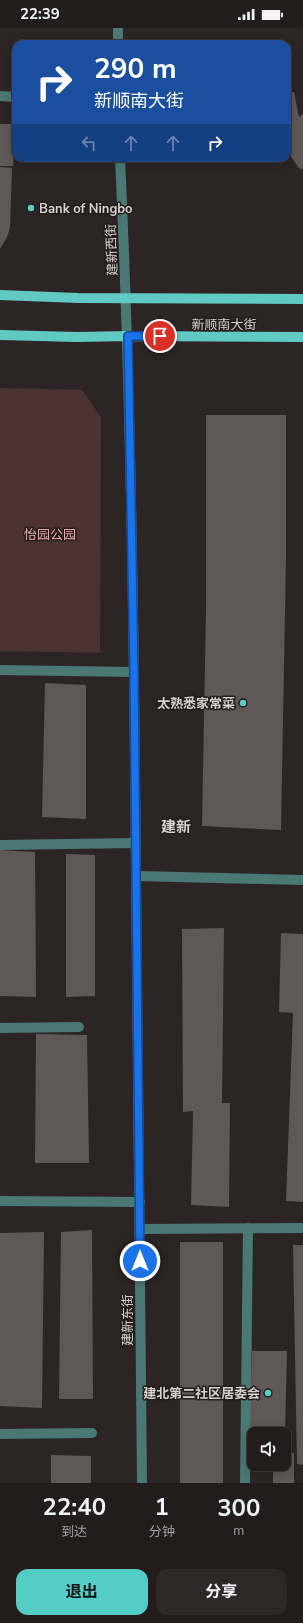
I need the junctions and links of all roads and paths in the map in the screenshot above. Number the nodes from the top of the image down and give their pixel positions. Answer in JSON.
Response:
{"nodes":[{"id":1,"x":118,"y":28,"type":"edge"},
{"id":2,"x":118,"y":40,"type":"edge"},
{"id":3,"x":0,"y":96,"type":"edge"},
{"id":4,"x":12,"y":97,"type":"edge"},
{"id":5,"x":120,"y":162,"type":"edge"},
{"id":6,"x":0,"y":295,"type":"edge"},
{"id":7,"x":126,"y":298,"type":"junction"},
{"id":8,"x":303,"y":299,"type":"edge"},
{"id":9,"x":126,"y":317,"type":"joint"},
{"id":10,"x":0,"y":335,"type":"edge"},
{"id":11,"x":128,"y":336,"type":"junction"},
{"id":12,"x":303,"y":337,"type":"edge"},
{"id":13,"x":0,"y":670,"type":"edge"},
{"id":14,"x":134,"y":672,"type":"junction"},
{"id":15,"x":136,"y":843,"type":"junction"},
{"id":16,"x":0,"y":845,"type":"edge"},
{"id":17,"x":136,"y":876,"type":"junction"},
{"id":18,"x":303,"y":880,"type":"edge"},
{"id":19,"x":79,"y":1027,"type":"dead end"},
{"id":20,"x":0,"y":1028,"type":"edge"},
{"id":21,"x":0,"y":1202,"type":"edge"},
{"id":22,"x":140,"y":1202,"type":"junction"},
{"id":23,"x":248,"y":1228,"type":"junction"},
{"id":24,"x":303,"y":1228,"type":"edge"},
{"id":25,"x":140,"y":1229,"type":"junction"},
{"id":26,"x":0,"y":1434,"type":"edge"},
{"id":27,"x":92,"y":1434,"type":"dead end"},
{"id":28,"x":142,"y":1483,"type":"edge"},
{"id":29,"x":245,"y":1483,"type":"edge"}],
"edges":[{"from":1,"to":2,"type":"street"},
{"from":3,"to":4,"type":"street"},
{"from":5,"to":7,"type":"street","name":"建新西街"},
{"from":6,"to":7,"type":"main road","name":"新顺南大街"},
{"from":7,"to":8,"type":"main road","name":"新顺南大街"},
{"from":7,"to":9,"type":"street","name":"建新西街"},
{"from":9,"to":11,"type":"street","name":"建新东街"},
{"from":10,"to":11,"type":"main road","name":"新顺南大街"},
{"from":11,"to":12,"type":"main road","name":"新顺南大街"},
{"from":11,"to":14,"type":"street","name":"建新东街"},
{"from":13,"to":14,"type":"street"},
{"from":14,"to":15,"type":"street","name":"建新东街"},
{"from":15,"to":16,"type":"street"},
{"from":15,"to":17,"type":"street","name":"建新东街"},
{"from":17,"to":18,"type":"street"},
{"from":17,"to":22,"type":"street","name":"建新东街"},
{"from":19,"to":20,"type":"street"},
{"from":21,"to":22,"type":"street"},
{"from":22,"to":25,"type":"street","name":"建新东街"},
{"from":23,"to":24,"type":"street"},
{"from":23,"to":25,"type":"street"},
{"from":23,"to":29,"type":"street"},
{"from":25,"to":28,"type":"street","name":"建新东街"},
{"from":26,"to":27,"type":"street"}]}
